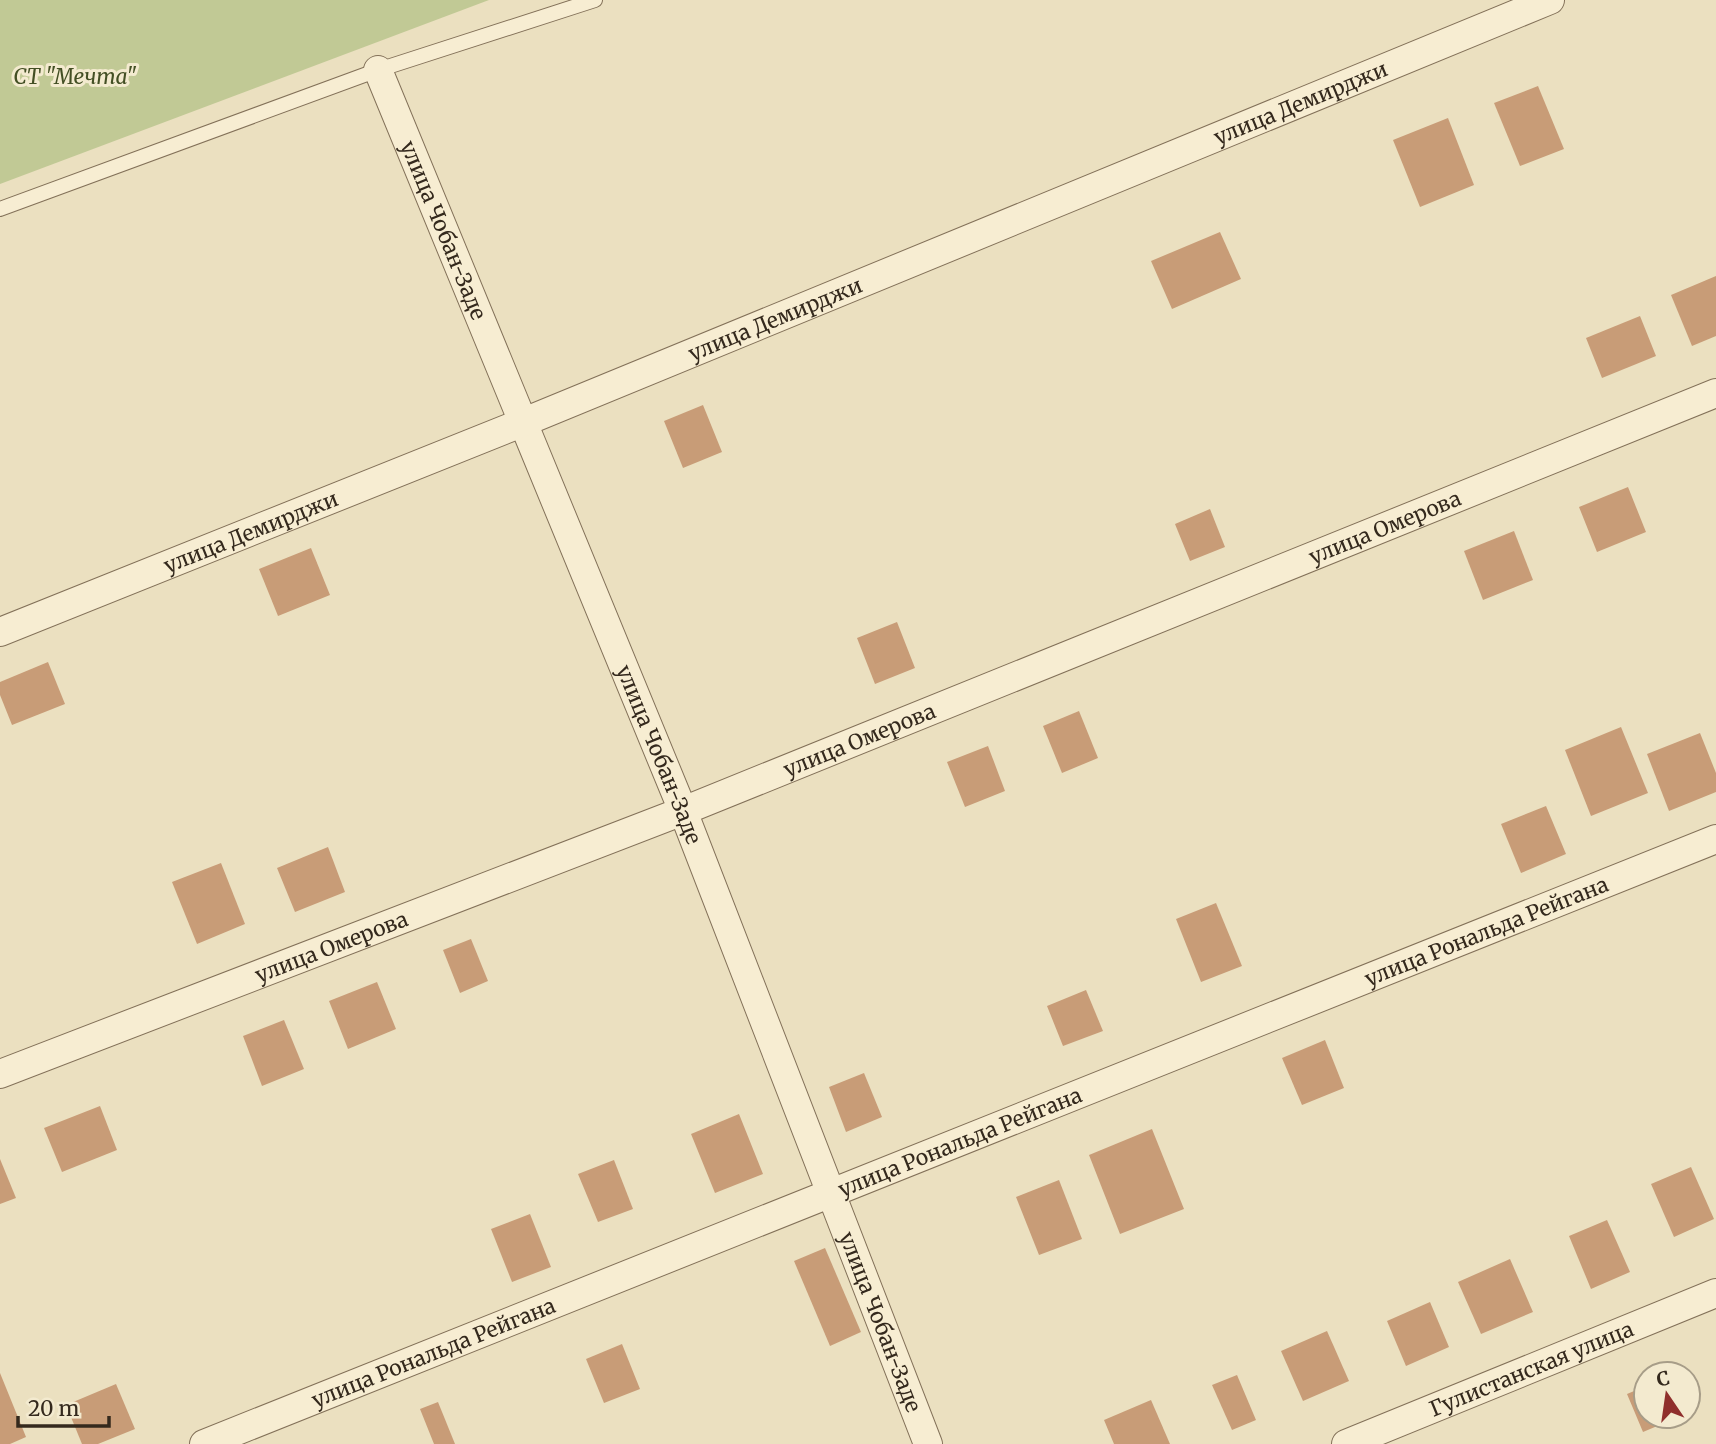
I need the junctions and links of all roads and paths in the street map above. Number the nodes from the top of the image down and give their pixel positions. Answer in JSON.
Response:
{"nodes":[{"id":1,"x":595,"y":0,"type":"edge"},
{"id":2,"x":1550,"y":0,"type":"edge"},
{"id":3,"x":378,"y":70,"type":"junction"},
{"id":4,"x":0,"y":209,"type":"edge"},
{"id":5,"x":1716,"y":393,"type":"edge"},
{"id":6,"x":524,"y":422,"type":"junction"},
{"id":7,"x":0,"y":632,"type":"edge"},
{"id":8,"x":682,"y":811,"type":"junction"},
{"id":9,"x":1716,"y":839,"type":"edge"},
{"id":10,"x":0,"y":1074,"type":"edge"},
{"id":11,"x":831,"y":1193,"type":"junction"},
{"id":12,"x":1716,"y":1293,"type":"edge"},
{"id":13,"x":204,"y":1444,"type":"edge"},
{"id":14,"x":928,"y":1444,"type":"edge"},
{"id":15,"x":1346,"y":1444,"type":"edge"}],
"edges":[{"from":1,"to":3,"type":"lane"},
{"from":2,"to":6,"type":"street","name":"улица Демирджи"},
{"from":3,"to":4,"type":"lane"},
{"from":3,"to":6,"type":"street","name":"улица Чобан-Заде"},
{"from":5,"to":8,"type":"street","name":"улица Омерова"},
{"from":6,"to":7,"type":"street","name":"улица Демирджи"},
{"from":6,"to":8,"type":"street","name":"улица Чобан-Заде"},
{"from":8,"to":10,"type":"street","name":"улица Омерова"},
{"from":8,"to":11,"type":"street","name":"улица Чобан-Заде"},
{"from":9,"to":11,"type":"street","name":"улица Рональда Рейгана"},
{"from":11,"to":13,"type":"street","name":"улица Рональда Рейгана"},
{"from":11,"to":14,"type":"street","name":"улица Чобан-Заде"},
{"from":12,"to":15,"type":"street","name":"Гулистанская улица"}]}
